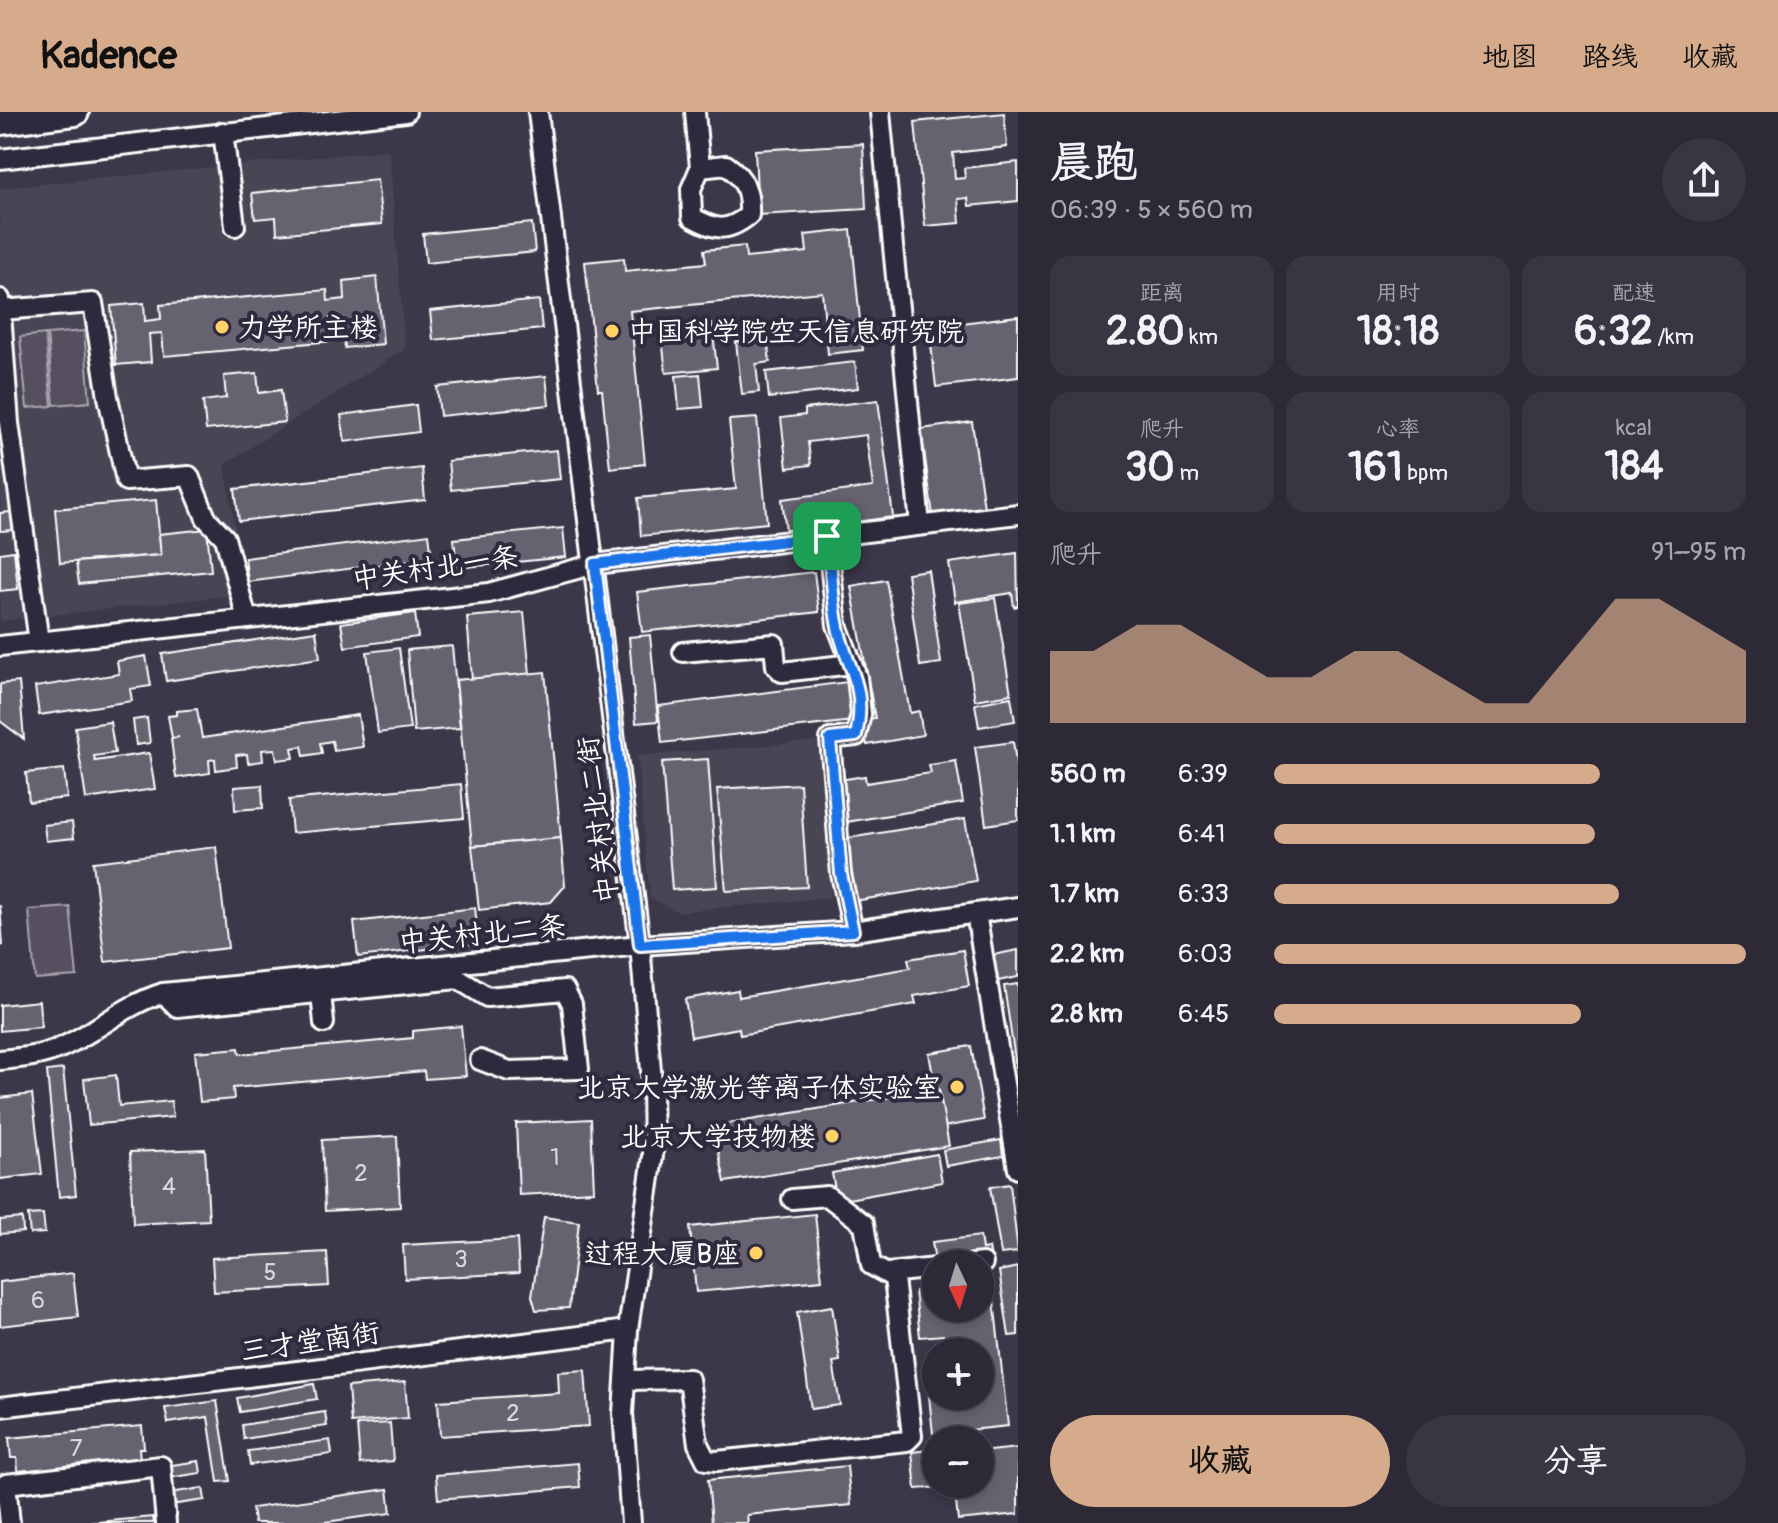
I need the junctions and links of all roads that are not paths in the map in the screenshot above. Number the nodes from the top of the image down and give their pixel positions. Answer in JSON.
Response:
{"nodes":[{"id":1,"x":75,"y":112,"type":"edge"},
{"id":2,"x":406,"y":112,"type":"edge"},
{"id":3,"x":538,"y":112,"type":"edge"},
{"id":4,"x":695,"y":112,"type":"edge"},
{"id":5,"x":880,"y":112,"type":"edge"},
{"id":6,"x":0,"y":121,"type":"edge"},
{"id":7,"x":223,"y":132,"type":"junction"},
{"id":8,"x":0,"y":159,"type":"edge"},
{"id":9,"x":700,"y":168,"type":"dead end"},
{"id":10,"x":235,"y":226,"type":"dead end"},
{"id":11,"x":1,"y":305,"type":"edge"},
{"id":12,"x":5,"y":427,"type":"edge"},
{"id":13,"x":1018,"y":514,"type":"edge"},
{"id":14,"x":920,"y":525,"type":"junction"},
{"id":15,"x":827,"y":536,"type":"junction"},
{"id":16,"x":595,"y":564,"type":"junction"},
{"id":17,"x":247,"y":619,"type":"junction"},
{"id":18,"x":39,"y":642,"type":"junction"},
{"id":19,"x":0,"y":646,"type":"edge"},
{"id":20,"x":683,"y":652,"type":"dead end"},
{"id":21,"x":852,"y":664,"type":"junction"},
{"id":22,"x":1018,"y":907,"type":"edge"},
{"id":23,"x":976,"y":913,"type":"junction"},
{"id":24,"x":853,"y":931,"type":"junction"},
{"id":25,"x":640,"y":945,"type":"junction"},
{"id":26,"x":163,"y":993,"type":"junction"},
{"id":27,"x":321,"y":993,"type":"junction"},
{"id":28,"x":324,"y":1023,"type":"dead end"},
{"id":29,"x":0,"y":1060,"type":"edge"},
{"id":30,"x":480,"y":1060,"type":"dead end"},
{"id":31,"x":1018,"y":1169,"type":"edge"},
{"id":32,"x":792,"y":1199,"type":"dead end"},
{"id":33,"x":922,"y":1269,"type":"edge"},
{"id":34,"x":888,"y":1273,"type":"junction"},
{"id":35,"x":628,"y":1330,"type":"junction"},
{"id":36,"x":626,"y":1380,"type":"junction"},
{"id":37,"x":0,"y":1407,"type":"edge"},
{"id":38,"x":6,"y":1517,"type":"edge"},
{"id":39,"x":166,"y":1523,"type":"edge"},
{"id":40,"x":631,"y":1523,"type":"edge"}],
"edges":[{"from":1,"to":6,"type":"highway"},
{"from":2,"to":7,"type":"street"},
{"from":3,"to":16,"type":"street","name":"中关村北二街"},
{"from":4,"to":9,"type":"street"},
{"from":5,"to":14,"type":"street"},
{"from":7,"to":8,"type":"street"},
{"from":7,"to":10,"type":"street"},
{"from":11,"to":12,"type":"street"},
{"from":11,"to":17,"type":"street"},
{"from":12,"to":18,"type":"street"},
{"from":13,"to":14,"type":"street","name":"中关村北一条"},
{"from":14,"to":15,"type":"street","name":"中关村北一条"},
{"from":15,"to":16,"type":"street","name":"中关村北一条"},
{"from":15,"to":21,"type":"street"},
{"from":16,"to":17,"type":"street","name":"中关村北一条"},
{"from":16,"to":25,"type":"street","name":"中关村北二街"},
{"from":17,"to":18,"type":"street","name":"中关村北一条"},
{"from":18,"to":19,"type":"street","name":"中关村北一条"},
{"from":20,"to":21,"type":"street"},
{"from":21,"to":24,"type":"street"},
{"from":22,"to":23,"type":"street","name":"中关村北二条"},
{"from":23,"to":24,"type":"street","name":"中关村北二条"},
{"from":23,"to":31,"type":"street"},
{"from":24,"to":25,"type":"street","name":"中关村北二条"},
{"from":25,"to":26,"type":"street","name":"中关村北二条"},
{"from":25,"to":35,"type":"street","name":"中关村北二街"},
{"from":26,"to":27,"type":"street"},
{"from":26,"to":29,"type":"street","name":"中关村北二条"},
{"from":27,"to":28,"type":"street"},
{"from":27,"to":30,"type":"street"},
{"from":32,"to":34,"type":"street"},
{"from":33,"to":34,"type":"street"},
{"from":34,"to":36,"type":"street"},
{"from":35,"to":36,"type":"street","name":"中关村北二街"},
{"from":35,"to":37,"type":"street","name":"三才堂南街"},
{"from":36,"to":40,"type":"street","name":"中关村北二街"},
{"from":38,"to":39,"type":"street"}]}
